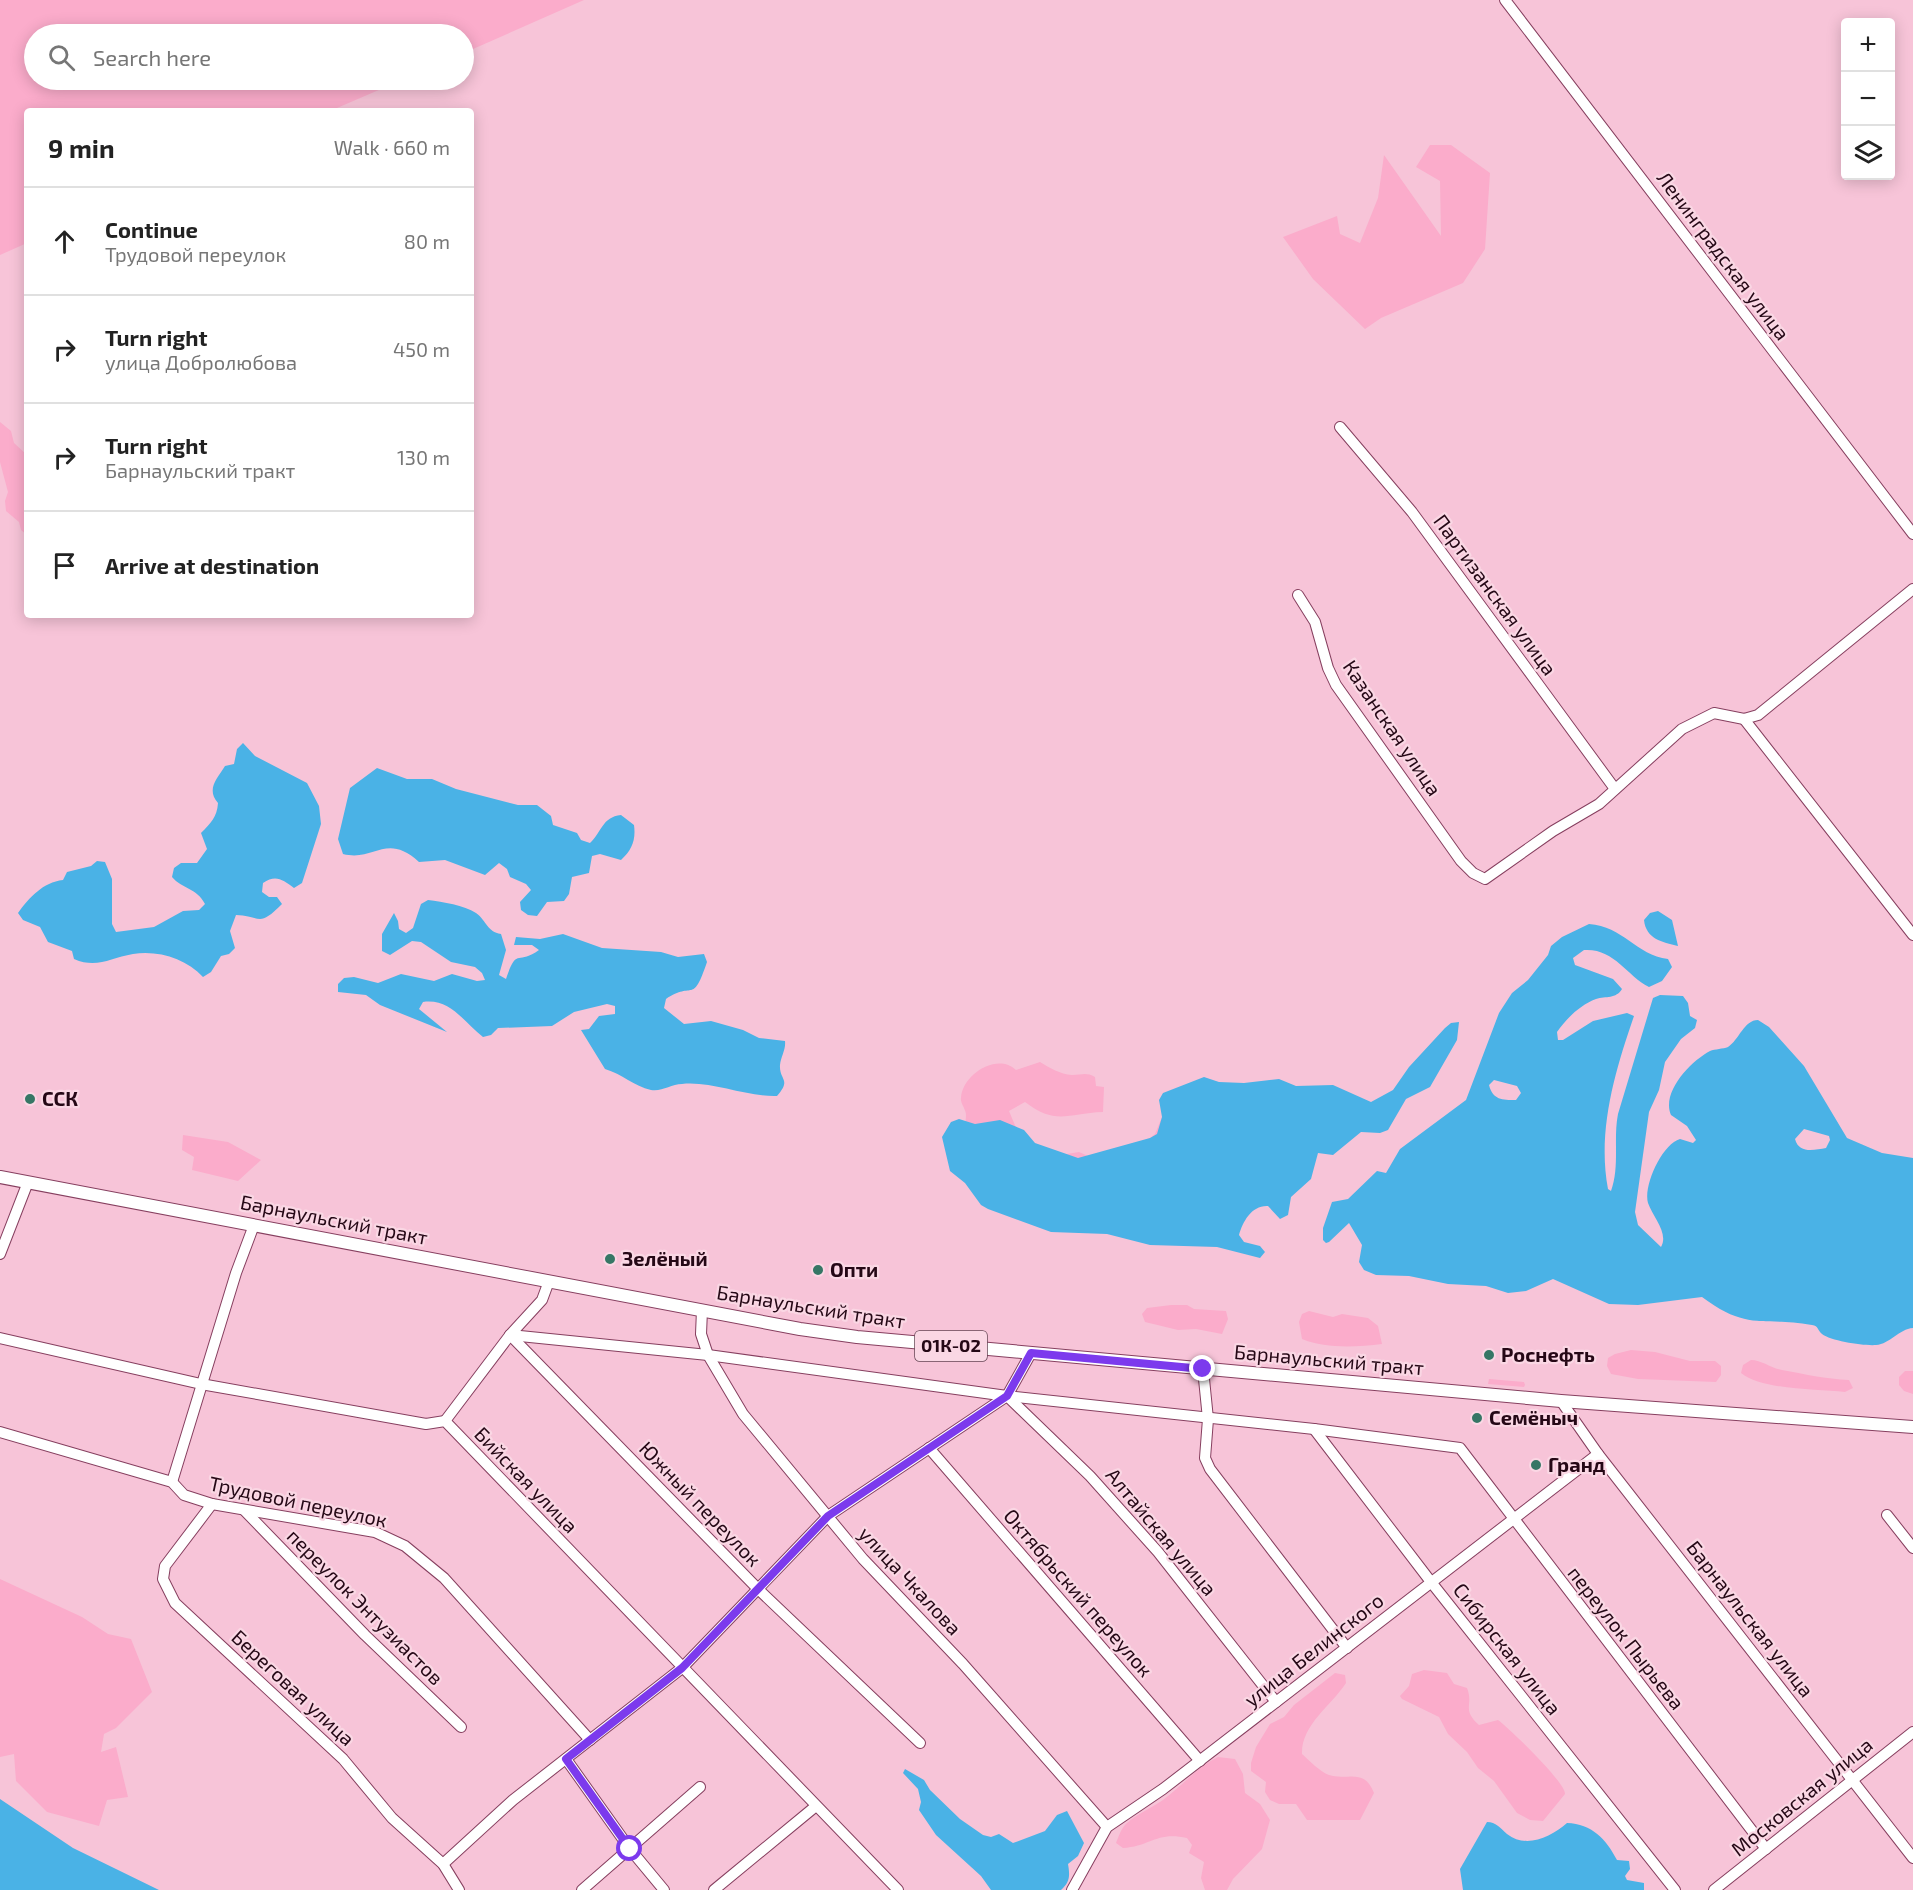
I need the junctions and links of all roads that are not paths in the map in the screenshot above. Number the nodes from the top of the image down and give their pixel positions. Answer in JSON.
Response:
{"nodes":[{"id":1,"x":1505,"y":0,"type":"edge"},
{"id":2,"x":1340,"y":427,"type":"dead end"},
{"id":3,"x":1913,"y":534,"type":"edge"},
{"id":4,"x":1913,"y":589,"type":"edge"},
{"id":5,"x":1298,"y":595,"type":"dead end"},
{"id":6,"x":1744,"y":720,"type":"junction"},
{"id":7,"x":1615,"y":789,"type":"junction"},
{"id":8,"x":1913,"y":935,"type":"edge"},
{"id":9,"x":0,"y":1177,"type":"edge"},
{"id":10,"x":28,"y":1182,"type":"junction"},
{"id":11,"x":254,"y":1225,"type":"junction"},
{"id":12,"x":0,"y":1254,"type":"edge"},
{"id":13,"x":549,"y":1281,"type":"junction"},
{"id":14,"x":702,"y":1310,"type":"junction"},
{"id":15,"x":510,"y":1335,"type":"junction"},
{"id":16,"x":0,"y":1338,"type":"edge"},
{"id":17,"x":1031,"y":1353,"type":"junction"},
{"id":18,"x":708,"y":1355,"type":"junction"},
{"id":19,"x":1203,"y":1369,"type":"junction"},
{"id":20,"x":201,"y":1383,"type":"junction"},
{"id":21,"x":1007,"y":1396,"type":"junction"},
{"id":22,"x":1561,"y":1401,"type":"junction"},
{"id":23,"x":1208,"y":1419,"type":"junction"},
{"id":24,"x":445,"y":1421,"type":"junction"},
{"id":25,"x":1913,"y":1427,"type":"edge"},
{"id":26,"x":1314,"y":1429,"type":"junction"},
{"id":27,"x":0,"y":1432,"type":"edge"},
{"id":28,"x":930,"y":1448,"type":"junction"},
{"id":29,"x":1598,"y":1454,"type":"junction"},
{"id":30,"x":172,"y":1482,"type":"junction"},
{"id":31,"x":212,"y":1504,"type":"junction"},
{"id":32,"x":245,"y":1511,"type":"junction"},
{"id":33,"x":1887,"y":1515,"type":"dead end"},
{"id":34,"x":828,"y":1516,"type":"junction"},
{"id":35,"x":1512,"y":1520,"type":"junction"},
{"id":36,"x":1913,"y":1548,"type":"edge"},
{"id":37,"x":1431,"y":1582,"type":"junction"},
{"id":38,"x":758,"y":1589,"type":"junction"},
{"id":39,"x":1347,"y":1648,"type":"junction"},
{"id":40,"x":682,"y":1668,"type":"junction"},
{"id":41,"x":1276,"y":1702,"type":"junction"},
{"id":42,"x":461,"y":1727,"type":"dead end"},
{"id":43,"x":1913,"y":1732,"type":"edge"},
{"id":44,"x":590,"y":1740,"type":"junction"},
{"id":45,"x":920,"y":1743,"type":"dead end"},
{"id":46,"x":566,"y":1759,"type":"junction"},
{"id":47,"x":1200,"y":1761,"type":"junction"},
{"id":48,"x":1852,"y":1779,"type":"junction"},
{"id":49,"x":700,"y":1787,"type":"dead end"},
{"id":50,"x":816,"y":1806,"type":"junction"},
{"id":51,"x":1107,"y":1827,"type":"junction"},
{"id":52,"x":630,"y":1849,"type":"junction"},
{"id":53,"x":1766,"y":1850,"type":"junction"},
{"id":54,"x":1913,"y":1858,"type":"edge"},
{"id":55,"x":443,"y":1864,"type":"junction"},
{"id":56,"x":459,"y":1890,"type":"edge"},
{"id":57,"x":582,"y":1890,"type":"edge"},
{"id":58,"x":664,"y":1890,"type":"edge"},
{"id":59,"x":714,"y":1890,"type":"edge"},
{"id":60,"x":898,"y":1890,"type":"edge"},
{"id":61,"x":1072,"y":1890,"type":"edge"},
{"id":62,"x":1675,"y":1890,"type":"edge"},
{"id":63,"x":1714,"y":1890,"type":"edge"}],
"edges":[{"from":1,"to":3,"type":"street","name":"Ленинградская улица"},
{"from":2,"to":7,"type":"street","name":"Партизанская улица"},
{"from":4,"to":6,"type":"street"},
{"from":5,"to":7,"type":"street","name":"Казанская улица"},
{"from":6,"to":7,"type":"street"},
{"from":6,"to":8,"type":"street"},
{"from":9,"to":10,"type":"main road","name":"Барнаульский тракт","number":"01К-02"},
{"from":10,"to":11,"type":"main road","name":"Барнаульский тракт","number":"01К-02"},
{"from":10,"to":12,"type":"street"},
{"from":11,"to":13,"type":"main road","name":"Барнаульский тракт","number":"01К-02"},
{"from":11,"to":20,"type":"street"},
{"from":13,"to":14,"type":"main road","name":"Барнаульский тракт","number":"01К-02"},
{"from":13,"to":15,"type":"street"},
{"from":14,"to":17,"type":"main road","name":"Барнаульский тракт","number":"01К-02"},
{"from":14,"to":18,"type":"street","name":"улица Чкалова"},
{"from":15,"to":18,"type":"street"},
{"from":15,"to":24,"type":"street"},
{"from":15,"to":38,"type":"street","name":"Южный переулок"},
{"from":16,"to":20,"type":"street"},
{"from":17,"to":19,"type":"main road","name":"Барнаульский тракт","number":"01К-02"},
{"from":17,"to":21,"type":"street"},
{"from":18,"to":21,"type":"street"},
{"from":18,"to":34,"type":"street","name":"улица Чкалова"},
{"from":19,"to":22,"type":"main road","name":"Барнаульский тракт","number":"01К-02"},
{"from":19,"to":23,"type":"street"},
{"from":20,"to":24,"type":"street"},
{"from":20,"to":30,"type":"street"},
{"from":21,"to":23,"type":"street"},
{"from":21,"to":28,"type":"street"},
{"from":21,"to":41,"type":"street","name":"Алтайская улица"},
{"from":22,"to":25,"type":"main road","name":"Барнаульский тракт","number":"01К-02"},
{"from":22,"to":29,"type":"street","name":"Барнаульская улица"},
{"from":23,"to":26,"type":"street"},
{"from":23,"to":39,"type":"street"},
{"from":24,"to":40,"type":"street","name":"Бийская улица"},
{"from":26,"to":35,"type":"street","name":"переулок Пырьева"},
{"from":26,"to":37,"type":"street","name":"Сибирская улица"},
{"from":27,"to":30,"type":"street","name":"Трудовой переулок"},
{"from":28,"to":34,"type":"street"},
{"from":28,"to":47,"type":"street","name":"Октябрьский переулок"},
{"from":29,"to":35,"type":"street","name":"улица Белинского"},
{"from":29,"to":48,"type":"street","name":"Барнаульская улица"},
{"from":30,"to":31,"type":"street","name":"Трудовой переулок"},
{"from":31,"to":32,"type":"street","name":"Трудовой переулок"},
{"from":31,"to":55,"type":"street","name":"Береговая улица"},
{"from":32,"to":42,"type":"street","name":"переулок Энтузиастов"},
{"from":32,"to":44,"type":"street","name":"Трудовой переулок"},
{"from":33,"to":36,"type":"street"},
{"from":34,"to":38,"type":"street"},
{"from":34,"to":51,"type":"street","name":"улица Чкалова"},
{"from":35,"to":37,"type":"street","name":"улица Белинского"},
{"from":35,"to":53,"type":"street","name":"переулок Пырьева"},
{"from":37,"to":39,"type":"street","name":"улица Белинского"},
{"from":37,"to":62,"type":"street","name":"Сибирская улица"},
{"from":38,"to":40,"type":"street"},
{"from":38,"to":45,"type":"street","name":"Южный переулок"},
{"from":39,"to":41,"type":"street","name":"улица Белинского"},
{"from":40,"to":44,"type":"street"},
{"from":40,"to":50,"type":"street","name":"Бийская улица"},
{"from":41,"to":47,"type":"street","name":"улица Белинского"},
{"from":43,"to":48,"type":"street","name":"Московская улица"},
{"from":44,"to":46,"type":"street"},
{"from":46,"to":52,"type":"street"},
{"from":46,"to":55,"type":"street"},
{"from":47,"to":51,"type":"street","name":"улица Белинского"},
{"from":48,"to":53,"type":"street","name":"Московская улица"},
{"from":48,"to":54,"type":"street","name":"Барнаульская улица"},
{"from":49,"to":52,"type":"street"},
{"from":50,"to":59,"type":"street"},
{"from":50,"to":60,"type":"street","name":"Бийская улица"},
{"from":51,"to":61,"type":"street","name":"улица Белинского"},
{"from":52,"to":57,"type":"street"},
{"from":52,"to":58,"type":"street"},
{"from":53,"to":63,"type":"street","name":"Московская улица"},
{"from":55,"to":56,"type":"street","name":"Береговая улица"}]}
